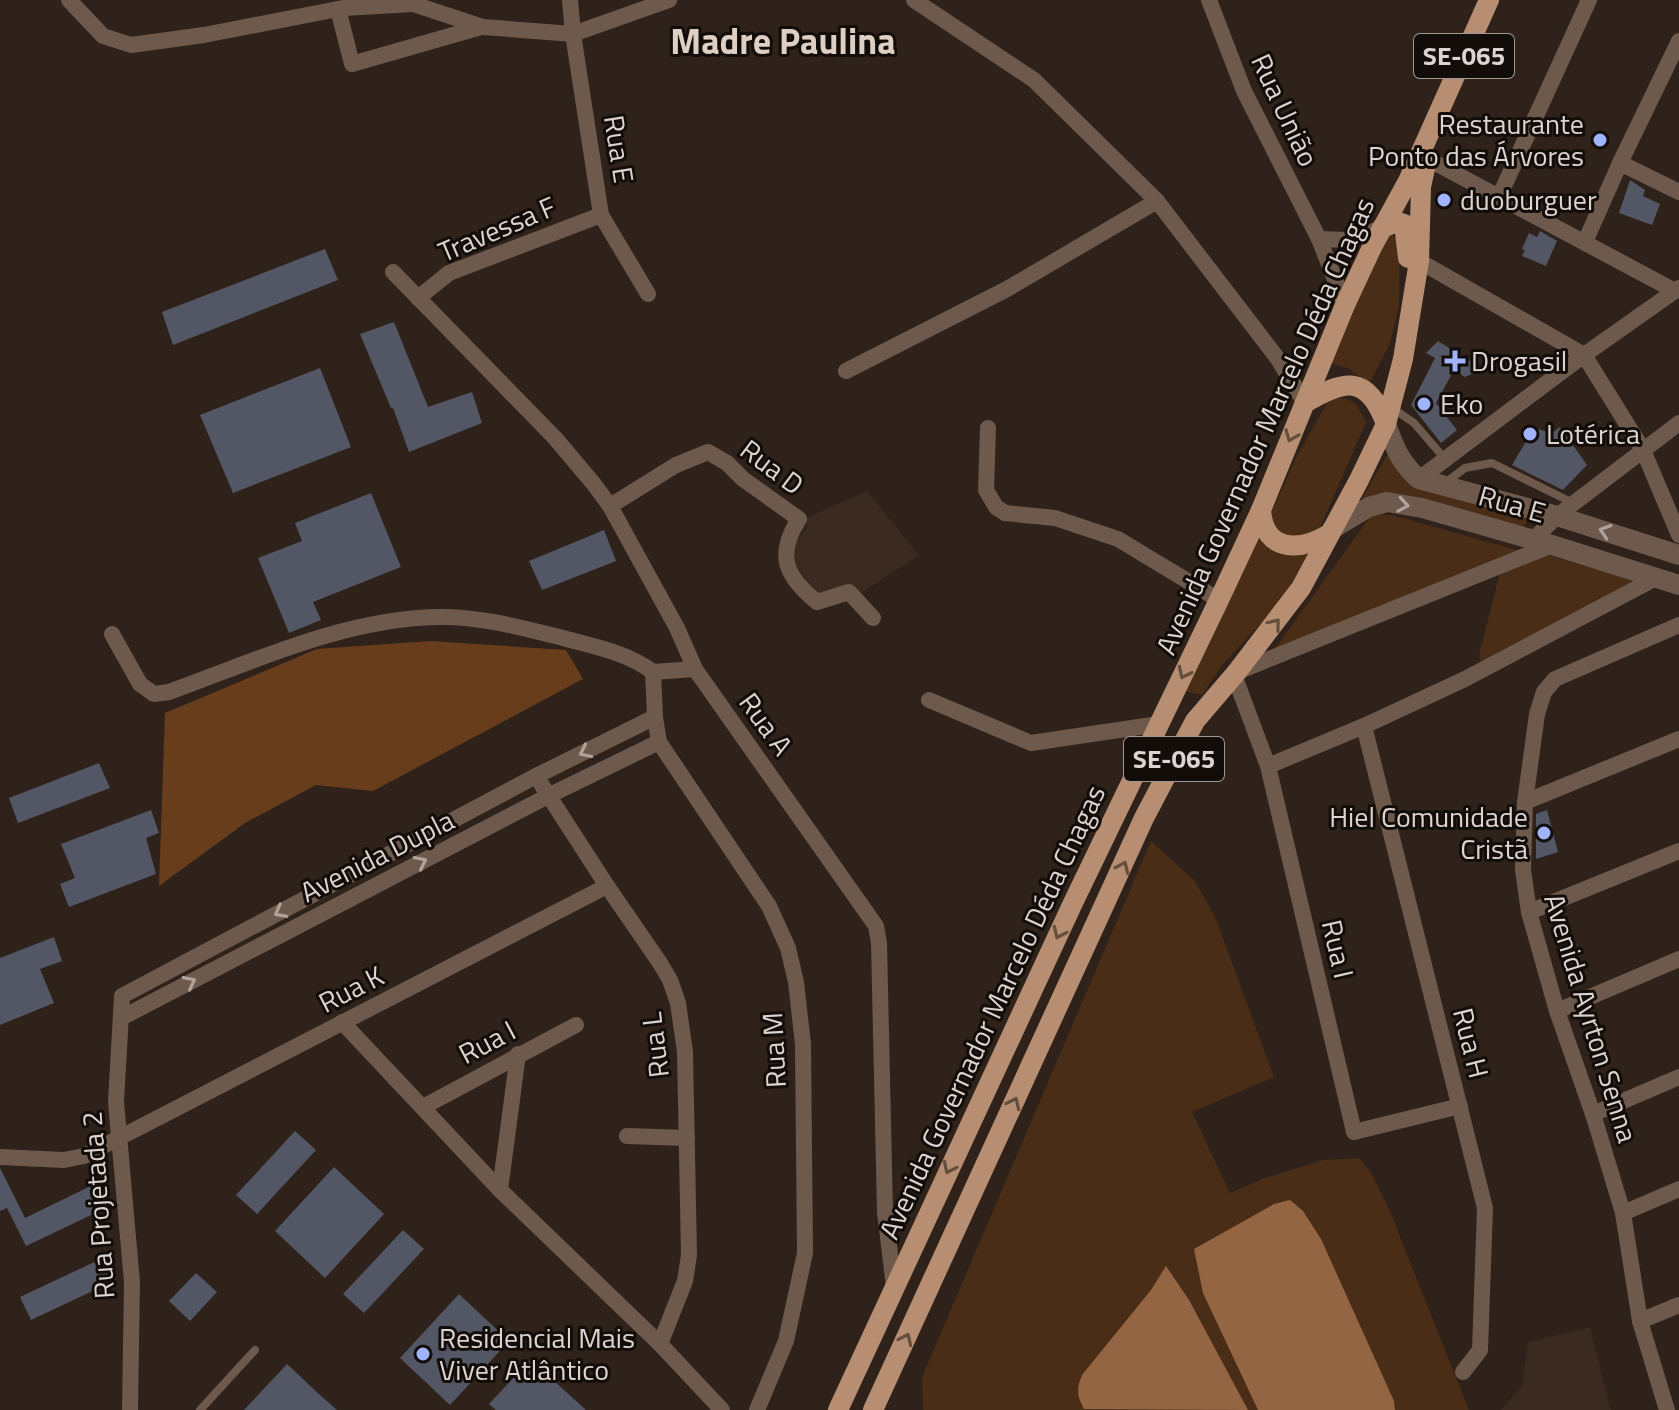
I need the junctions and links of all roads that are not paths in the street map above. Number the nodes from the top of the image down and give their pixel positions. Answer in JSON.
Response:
{"nodes":[{"id":1,"x":69,"y":0,"type":"edge"},
{"id":2,"x":449,"y":0,"type":"edge"},
{"id":3,"x":570,"y":0,"type":"edge"},
{"id":4,"x":669,"y":0,"type":"edge"},
{"id":5,"x":914,"y":0,"type":"edge"},
{"id":6,"x":1209,"y":0,"type":"edge"},
{"id":7,"x":1489,"y":0,"type":"edge"},
{"id":8,"x":1589,"y":0,"type":"edge"},
{"id":9,"x":338,"y":9,"type":"junction"},
{"id":10,"x":449,"y":18,"type":"junction"},
{"id":11,"x":483,"y":27,"type":"junction"},
{"id":12,"x":573,"y":34,"type":"junction"},
{"id":13,"x":1679,"y":41,"type":"edge"},
{"id":14,"x":1439,"y":111,"type":"junction"},
{"id":15,"x":1428,"y":159,"type":"junction"},
{"id":16,"x":1620,"y":163,"type":"junction"},
{"id":17,"x":1679,"y":192,"type":"edge"},
{"id":18,"x":1499,"y":197,"type":"junction"},
{"id":19,"x":1157,"y":201,"type":"junction"},
{"id":20,"x":601,"y":215,"type":"junction"},
{"id":21,"x":1382,"y":228,"type":"junction"},
{"id":22,"x":1319,"y":239,"type":"junction"},
{"id":23,"x":1585,"y":242,"type":"junction"},
{"id":24,"x":1419,"y":261,"type":"junction"},
{"id":25,"x":393,"y":272,"type":"dead end"},
{"id":26,"x":1677,"y":290,"type":"edge"},
{"id":27,"x":648,"y":294,"type":"dead end"},
{"id":28,"x":418,"y":298,"type":"junction"},
{"id":29,"x":1345,"y":305,"type":"junction"},
{"id":30,"x":1409,"y":310,"type":"junction"},
{"id":31,"x":1584,"y":355,"type":"junction"},
{"id":32,"x":846,"y":371,"type":"dead end"},
{"id":33,"x":1305,"y":403,"type":"junction"},
{"id":34,"x":1388,"y":415,"type":"junction"},
{"id":35,"x":1679,"y":423,"type":"edge"},
{"id":36,"x":988,"y":428,"type":"dead end"},
{"id":37,"x":1643,"y":450,"type":"junction"},
{"id":38,"x":1445,"y":459,"type":"junction"},
{"id":39,"x":1419,"y":479,"type":"junction"},
{"id":40,"x":1442,"y":485,"type":"junction"},
{"id":41,"x":610,"y":506,"type":"junction"},
{"id":42,"x":1566,"y":509,"type":"junction"},
{"id":43,"x":1261,"y":510,"type":"junction"},
{"id":44,"x":1330,"y":532,"type":"junction"},
{"id":45,"x":1679,"y":535,"type":"edge"},
{"id":46,"x":1543,"y":542,"type":"junction"},
{"id":47,"x":1679,"y":555,"type":"edge"},
{"id":48,"x":1656,"y":578,"type":"junction"},
{"id":49,"x":1679,"y":585,"type":"edge"},
{"id":50,"x":1219,"y":600,"type":"junction"},
{"id":51,"x":873,"y":618,"type":"dead end"},
{"id":52,"x":1679,"y":625,"type":"edge"},
{"id":53,"x":112,"y":634,"type":"dead end"},
{"id":54,"x":695,"y":669,"type":"junction"},
{"id":55,"x":653,"y":672,"type":"junction"},
{"id":56,"x":1235,"y":674,"type":"junction"},
{"id":57,"x":929,"y":700,"type":"dead end"},
{"id":58,"x":655,"y":717,"type":"junction"},
{"id":59,"x":1159,"y":724,"type":"junction"},
{"id":60,"x":1364,"y":726,"type":"junction"},
{"id":61,"x":1679,"y":739,"type":"edge"},
{"id":62,"x":659,"y":742,"type":"junction"},
{"id":63,"x":1268,"y":766,"type":"junction"},
{"id":64,"x":536,"y":776,"type":"junction"},
{"id":65,"x":550,"y":795,"type":"junction"},
{"id":66,"x":1525,"y":802,"type":"junction"},
{"id":67,"x":1679,"y":851,"type":"edge"},
{"id":68,"x":607,"y":886,"type":"junction"},
{"id":69,"x":1529,"y":912,"type":"junction"},
{"id":70,"x":1679,"y":959,"type":"edge"},
{"id":71,"x":122,"y":996,"type":"joint"},
{"id":72,"x":1557,"y":1011,"type":"junction"},
{"id":73,"x":121,"y":1018,"type":"junction"},
{"id":74,"x":342,"y":1022,"type":"junction"},
{"id":75,"x":576,"y":1025,"type":"dead end"},
{"id":76,"x":518,"y":1054,"type":"junction"},
{"id":77,"x":1679,"y":1077,"type":"edge"},
{"id":78,"x":1460,"y":1106,"type":"junction"},
{"id":79,"x":423,"y":1107,"type":"junction"},
{"id":80,"x":1593,"y":1114,"type":"junction"},
{"id":81,"x":627,"y":1136,"type":"dead end"},
{"id":82,"x":119,"y":1138,"type":"junction"},
{"id":83,"x":687,"y":1138,"type":"junction"},
{"id":84,"x":0,"y":1157,"type":"edge"},
{"id":85,"x":1679,"y":1189,"type":"edge"},
{"id":86,"x":500,"y":1190,"type":"junction"},
{"id":87,"x":1623,"y":1213,"type":"junction"},
{"id":88,"x":894,"y":1287,"type":"junction"},
{"id":89,"x":1679,"y":1305,"type":"edge"},
{"id":90,"x":1640,"y":1321,"type":"junction"},
{"id":91,"x":660,"y":1344,"type":"junction"},
{"id":92,"x":255,"y":1350,"type":"dead end"},
{"id":93,"x":1463,"y":1372,"type":"dead end"},
{"id":94,"x":130,"y":1410,"type":"edge"},
{"id":95,"x":200,"y":1410,"type":"edge"},
{"id":96,"x":722,"y":1410,"type":"edge"},
{"id":97,"x":757,"y":1410,"type":"edge"},
{"id":98,"x":838,"y":1410,"type":"edge"},
{"id":99,"x":873,"y":1410,"type":"edge"},
{"id":100,"x":1667,"y":1410,"type":"edge"}],
"edges":[{"from":1,"to":9,"type":"street"},
{"from":2,"to":10,"type":"street"},
{"from":3,"to":12,"type":"street","name":"Rua E"},
{"from":4,"to":12,"type":"street"},
{"from":5,"to":19,"type":"street"},
{"from":6,"to":22,"type":"street","name":"Rua União"},
{"from":7,"to":14,"type":"main road","number":"SE-065"},
{"from":8,"to":18,"type":"street"},
{"from":9,"to":10,"type":"street"},
{"from":9,"to":11,"type":"street"},
{"from":10,"to":11,"type":"street"},
{"from":11,"to":12,"type":"street"},
{"from":12,"to":20,"type":"street","name":"Rua E"},
{"from":13,"to":16,"type":"street"},
{"from":14,"to":15,"type":"main road","name":"Avenida Governador Marcelo Déda Chagas","number":"SE-065"},
{"from":14,"to":21,"type":"main road","name":"Avenida Governador Marcelo Déda Chagas","number":"SE-065"},
{"from":15,"to":18,"type":"street"},
{"from":15,"to":24,"type":"main road","name":"Avenida Governador Marcelo Déda Chagas","number":"SE-065"},
{"from":16,"to":17,"type":"street"},
{"from":16,"to":23,"type":"street"},
{"from":18,"to":23,"type":"street"},
{"from":19,"to":32,"type":"street"},
{"from":19,"to":33,"type":"street"},
{"from":20,"to":27,"type":"street","name":"Rua E"},
{"from":20,"to":28,"type":"street","name":"Travessa F"},
{"from":21,"to":22,"type":"street"},
{"from":21,"to":29,"type":"main road","name":"Avenida Governador Marcelo Déda Chagas","number":"SE-065"},
{"from":21,"to":30,"type":"main road"},
{"from":22,"to":29,"type":"street","name":"Rua União"},
{"from":23,"to":26,"type":"street"},
{"from":24,"to":30,"type":"main road","name":"Avenida Governador Marcelo Déda Chagas","number":"SE-065"},
{"from":24,"to":31,"type":"street"},
{"from":25,"to":28,"type":"street","name":"Rua A"},
{"from":26,"to":31,"type":"street"},
{"from":28,"to":41,"type":"street","name":"Rua A"},
{"from":29,"to":33,"type":"main road","name":"Avenida Governador Marcelo Déda Chagas","number":"SE-065"},
{"from":30,"to":34,"type":"main road","name":"Avenida Governador Marcelo Déda Chagas","number":"SE-065"},
{"from":31,"to":37,"type":"street"},
{"from":31,"to":38,"type":"street"},
{"from":33,"to":34,"type":"main road"},
{"from":33,"to":43,"type":"main road","name":"Avenida Governador Marcelo Déda Chagas","number":"SE-065","one_way":true},
{"from":34,"to":38,"type":"lane"},
{"from":34,"to":39,"type":"street"},
{"from":34,"to":44,"type":"main road","name":"Avenida Governador Marcelo Déda Chagas","number":"SE-065"},
{"from":35,"to":37,"type":"street"},
{"from":36,"to":50,"type":"street"},
{"from":37,"to":42,"type":"street"},
{"from":37,"to":45,"type":"street"},
{"from":38,"to":39,"type":"street"},
{"from":39,"to":40,"type":"street","name":"Rua E"},
{"from":40,"to":42,"type":"street","name":"Rua E"},
{"from":40,"to":42,"type":"lane"},
{"from":41,"to":51,"type":"street","name":"Rua D"},
{"from":41,"to":54,"type":"street","name":"Rua A"},
{"from":42,"to":46,"type":"street"},
{"from":47,"to":42,"type":"street","name":"Rua E","one_way":true},
{"from":43,"to":44,"type":"main road"},
{"from":43,"to":50,"type":"main road","name":"Avenida Governador Marcelo Déda Chagas","number":"SE-065"},
{"from":44,"to":46,"type":"street","name":"Rua E","one_way":true},
{"from":56,"to":44,"type":"main road","name":"Avenida Governador Marcelo Déda Chagas","number":"SE-065","one_way":true},
{"from":46,"to":48,"type":"street","name":"Rua E"},
{"from":46,"to":56,"type":"street"},
{"from":48,"to":49,"type":"street","name":"Rua E"},
{"from":48,"to":60,"type":"street"},
{"from":50,"to":59,"type":"main road","name":"Avenida Governador Marcelo Déda Chagas","number":"SE-065","one_way":true},
{"from":52,"to":66,"type":"street","name":"Avenida Ayrton Senna"},
{"from":53,"to":55,"type":"street"},
{"from":54,"to":55,"type":"street"},
{"from":54,"to":88,"type":"street","name":"Rua A"},
{"from":55,"to":58,"type":"street","name":"Rua M"},
{"from":56,"to":63,"type":"street","name":"Rua I"},
{"from":99,"to":56,"type":"main road","name":"Avenida Governador Marcelo Déda Chagas","number":"SE-065","one_way":true},
{"from":57,"to":59,"type":"street"},
{"from":58,"to":62,"type":"street","name":"Rua M"},
{"from":58,"to":64,"type":"street","name":"Avenida Dupla","one_way":true},
{"from":59,"to":88,"type":"main road","name":"Avenida Governador Marcelo Déda Chagas","number":"SE-065","one_way":true},
{"from":60,"to":63,"type":"street"},
{"from":60,"to":78,"type":"street","name":"Rua H"},
{"from":61,"to":66,"type":"street"},
{"from":62,"to":65,"type":"street","name":"Avenida Dupla"},
{"from":62,"to":97,"type":"street","name":"Rua M"},
{"from":63,"to":78,"type":"street","name":"Rua I"},
{"from":64,"to":65,"type":"street","name":"Rua L"},
{"from":64,"to":71,"type":"street","name":"Avenida Dupla","one_way":true},
{"from":65,"to":68,"type":"street","name":"Rua L"},
{"from":73,"to":65,"type":"street","name":"Avenida Dupla","one_way":true},
{"from":66,"to":69,"type":"street","name":"Avenida Ayrton Senna"},
{"from":67,"to":69,"type":"street"},
{"from":68,"to":74,"type":"street","name":"Rua K"},
{"from":68,"to":83,"type":"street","name":"Rua L"},
{"from":69,"to":72,"type":"street","name":"Avenida Ayrton Senna"},
{"from":70,"to":72,"type":"street"},
{"from":71,"to":73,"type":"street","name":"Rua Projetada 2"},
{"from":72,"to":80,"type":"street","name":"Avenida Ayrton Senna"},
{"from":73,"to":82,"type":"street","name":"Rua Projetada 2"},
{"from":74,"to":79,"type":"street"},
{"from":74,"to":82,"type":"street","name":"Rua K"},
{"from":75,"to":76,"type":"street","name":"Rua I"},
{"from":76,"to":79,"type":"street","name":"Rua I"},
{"from":76,"to":86,"type":"street"},
{"from":77,"to":80,"type":"street"},
{"from":78,"to":93,"type":"street","name":"Rua H"},
{"from":79,"to":86,"type":"street"},
{"from":80,"to":87,"type":"street","name":"Avenida Ayrton Senna"},
{"from":81,"to":83,"type":"street"},
{"from":82,"to":84,"type":"street","name":"Rua K"},
{"from":82,"to":94,"type":"street","name":"Rua Projetada 2"},
{"from":83,"to":91,"type":"street","name":"Rua L"},
{"from":85,"to":87,"type":"street"},
{"from":86,"to":91,"type":"street"},
{"from":87,"to":90,"type":"street","name":"Avenida Ayrton Senna"},
{"from":88,"to":98,"type":"main road","name":"Avenida Governador Marcelo Déda Chagas","number":"SE-065"},
{"from":89,"to":90,"type":"street"},
{"from":90,"to":100,"type":"street","name":"Avenida Ayrton Senna"},
{"from":91,"to":96,"type":"street"},
{"from":92,"to":95,"type":"lane"}]}
